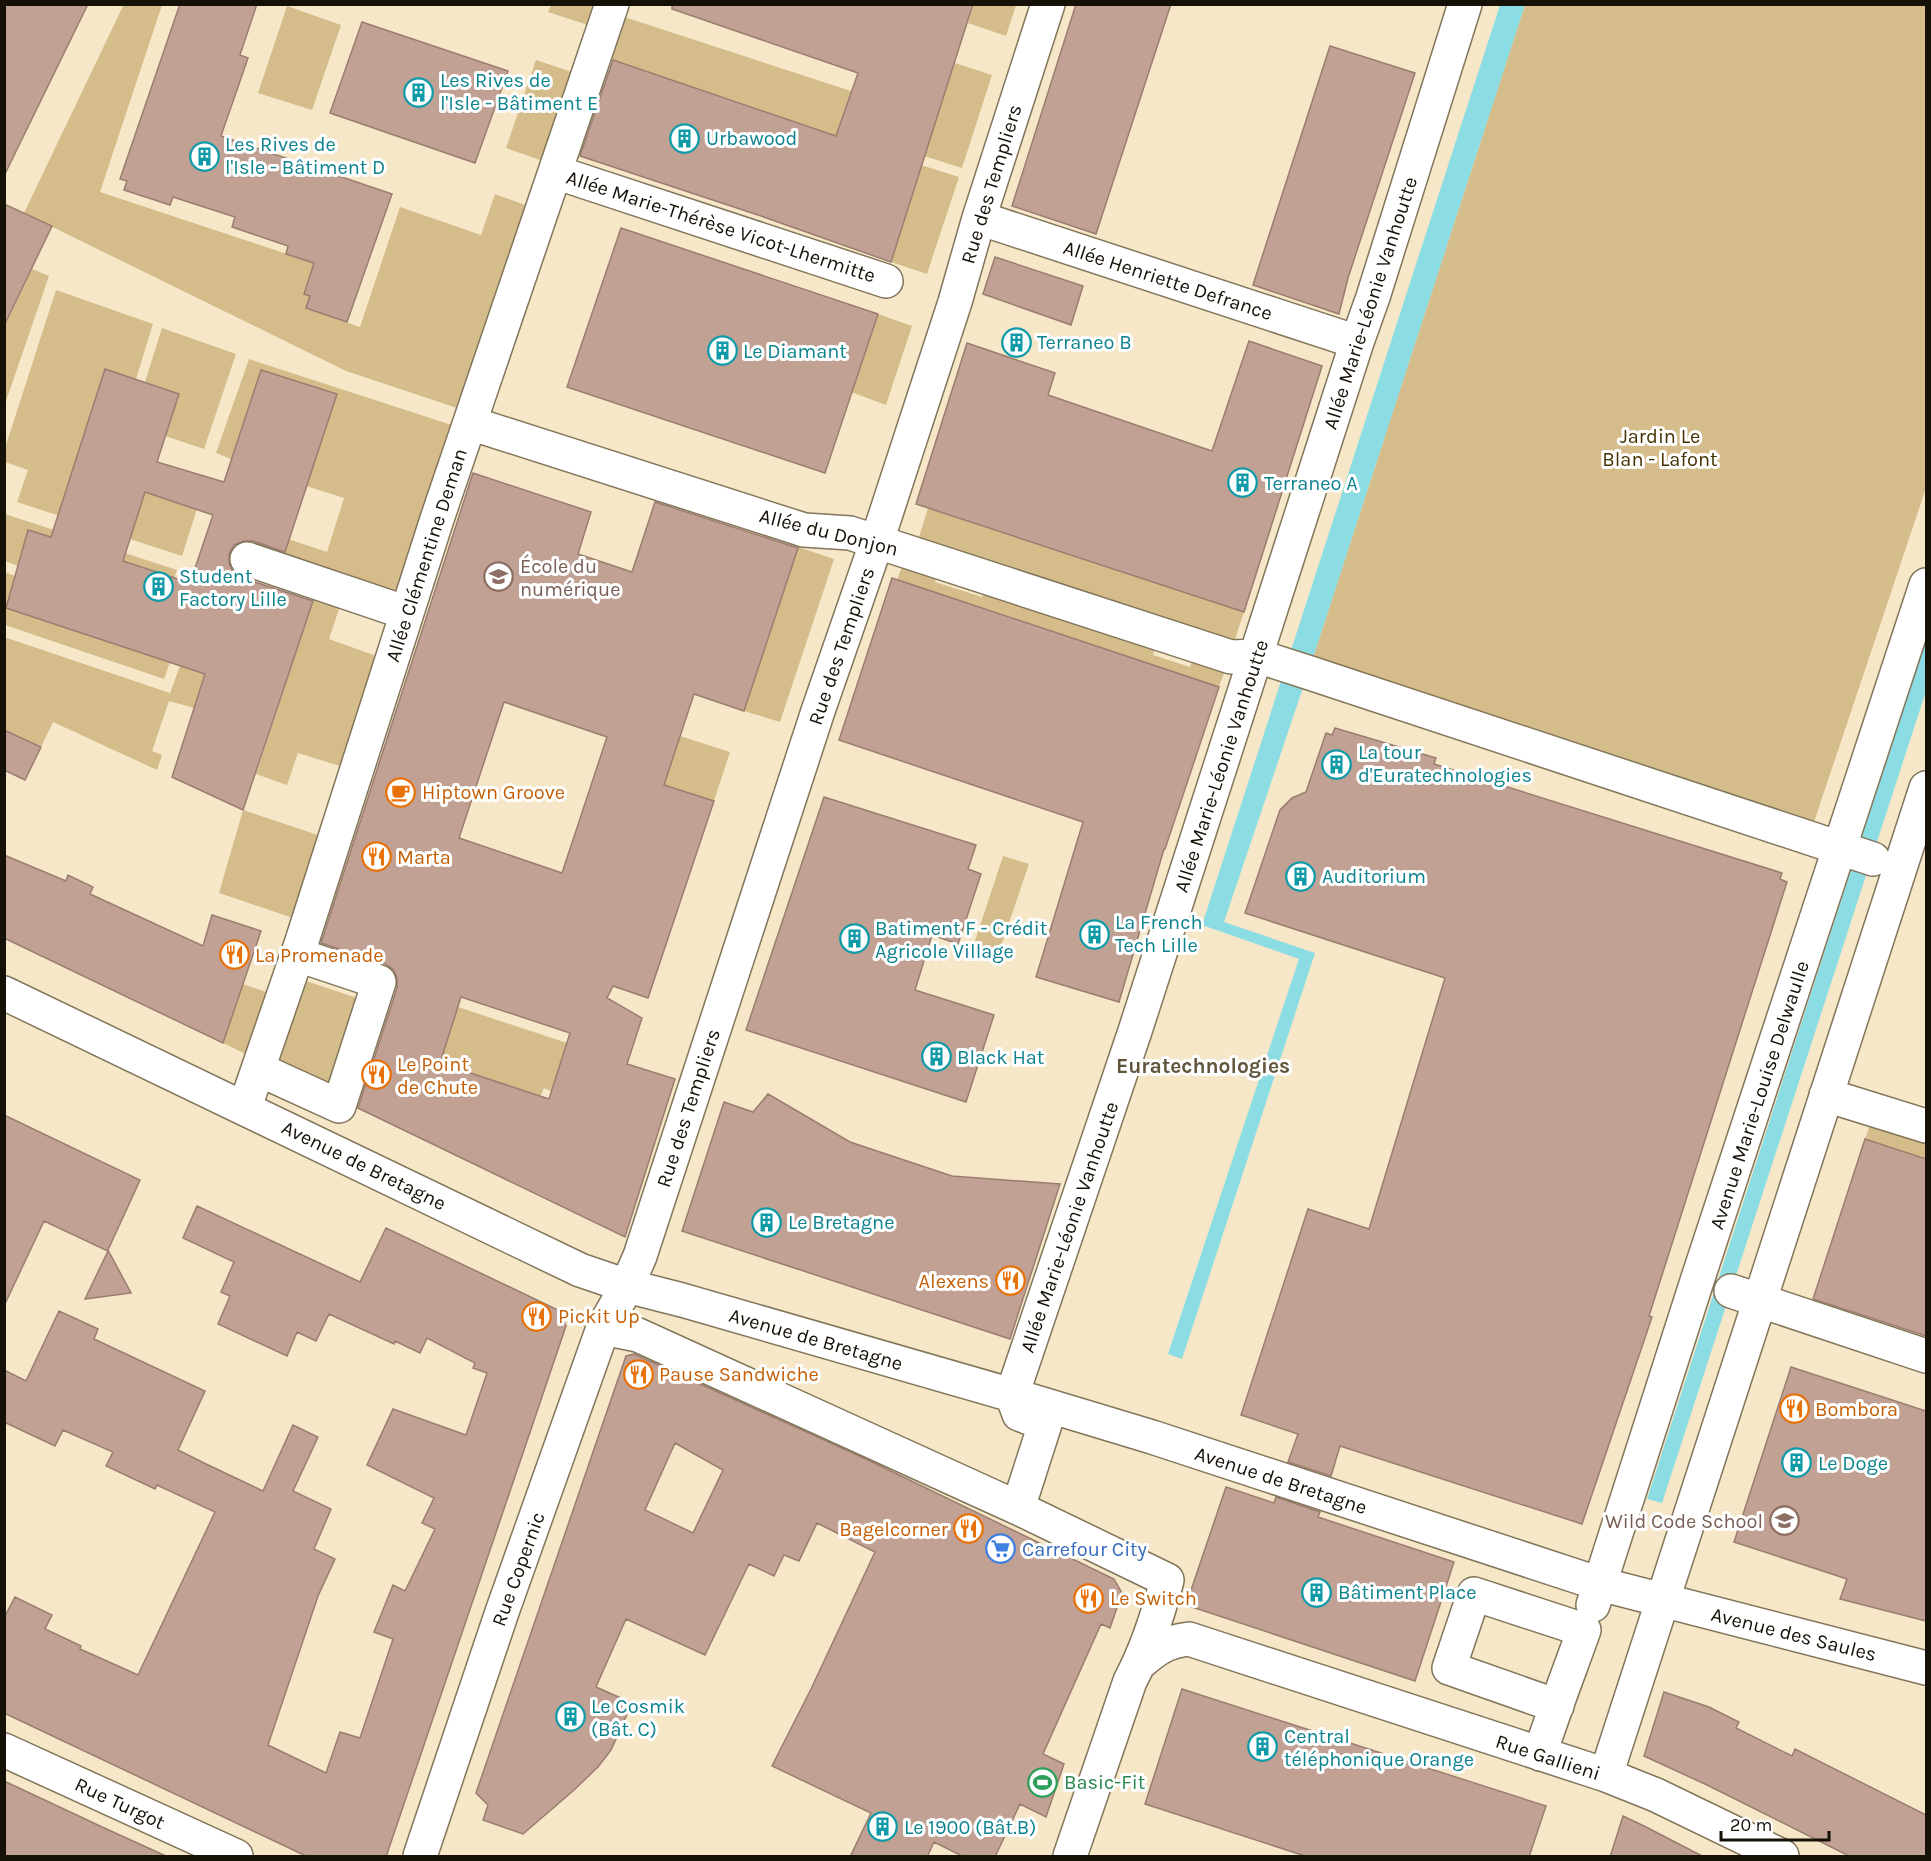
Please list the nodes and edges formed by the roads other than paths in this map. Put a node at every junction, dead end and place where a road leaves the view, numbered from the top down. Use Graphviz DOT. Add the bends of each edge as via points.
graph roads {
  1 [pos="612,4"];
  2 [pos="1048,4"];
  3 [pos="1465,4"];
  4 [pos="555,172"];
  5 [pos="979,218"];
  6 [pos="886,281"];
  7 [pos="1357,342"];
  8 [pos="470,423"];
  9 [pos="877,541"];
  10 [pos="247,559"];
  11 [pos="1926,585"];
  12 [pos="407,613"];
  13 [pos="1284,665"];
  14 [pos="1926,788"];
  15 [pos="1856,854"];
  16 [pos="298,955"];
  17 [pos="4,993"];
  18 [pos="258,1069"];
  19 [pos="1826,1095"];
  20 [pos="245,1107"];
  21 [pos="1926,1126"];
  22 [pos="627,1286"];
  23 [pos="1745,1296"];
  24 [pos="603,1328"];
  25 [pos="1926,1356"];
  26 [pos="1012,1395"];
  27 [pos="1018,1508"];
  28 [pos="1597,1594"];
  29 [pos="1662,1600"];
  30 [pos="1140,1663"];
  31 [pos="1926,1668"];
  32 [pos="1557,1706"];
  33 [pos="4,1750"];
  34 [pos="1540,1754"];
  35 [pos="1606,1776"];
  36 [pos="236,1857"];
  37 [pos="420,1857"];
  38 [pos="1070,1857"];
  39 [pos="1782,1857"];
  1 -- 4 [label="street, Allée Clémentine Deman"];
  2 -- 5 [label="street, Rue des Templiers"];
  3 -- 7 [label="street, Allée Marie-Léonie Vanhoutte"];
  4 -- 6 [label="street, Allée Marie-Thérèse Vicot-Lhermitte"];
  4 -- 8 [label="street, Allée Clémentine Deman"];
  5 -- 7 [label="street, Allée Henriette Defrance"];
  5 -- 9 [label="street, Rue des Templiers"];
  7 -- 13 [label="street, Allée Marie-Léonie Vanhoutte"];
  8 -- 9 [label="street, Allée du Donjon" via="804,530 850,533"];
  8 -- 12 [label="street, Allée Clémentine Deman"];
  9 -- 13 [label="street, Allée du Donjon" via="1231,657"];
  9 -- 22 [label="street, Rue des Templiers"];
  10 -- 12 [label="street"];
  11 -- 15 [label="street, Avenue Marie-Louise Delwaulle"];
  12 -- 16 [label="street, Allée Clémentine Deman"];
  13 -- 15 [label="street, Allée du Donjon"];
  13 -- 26 [label="street, Allée Marie-Léonie Vanhoutte" via="1135,1031"];
  14 -- 19 [label="street"];
  15 -- 28 [label="street, Avenue Marie-Louise Delwaulle" via="1697,1281"];
  16 -- 18 [label="street, Allée Clémentine Deman"];
  16 -- 18 [label="street" via="379,982 339,1106"];
  17 -- 20 [label="street, Avenue de Bretagne"];
  18 -- 20 [label="street, Allée Clémentine Deman"];
  19 -- 21 [label="street"];
  19 -- 23 [label="street"];
  20 -- 22 [label="street, Avenue de Bretagne" via="580,1270"];
  22 -- 24 [label="street, Rue Copernic"];
  22 -- 26 [label="street, Avenue de Bretagne"];
  23 -- 25 [label="street"];
  23 -- 29 [label="street"];
  24 -- 27 [label="street" via="638,1335"];
  24 -- 37 [label="street, Rue Copernic"];
  26 -- 27 [label="street" via="1019,1414 1045,1424"];
  26 -- 28 [label="street, Avenue de Bretagne" via="1152,1437"];
  27 -- 30 [label="street" via="1167,1580"];
  28 -- 29 [label="street, Avenue de Bretagne"];
  29 -- 31 [label="street, Avenue des Saules"];
  29 -- 35 [label="street"];
  30 -- 34 [label="street, Rue Gallieni" via="1164,1644 1189,1639"];
  30 -- 38 [label="street" via="1130,1681"];
  32 -- 34 [label="street"];
  33 -- 36 [label="street, Rue Turgot"];
  34 -- 35 [label="street, Rue Gallieni"];
  35 -- 39 [label="street, Rue Gallieni" via="1656,1795"];
}
